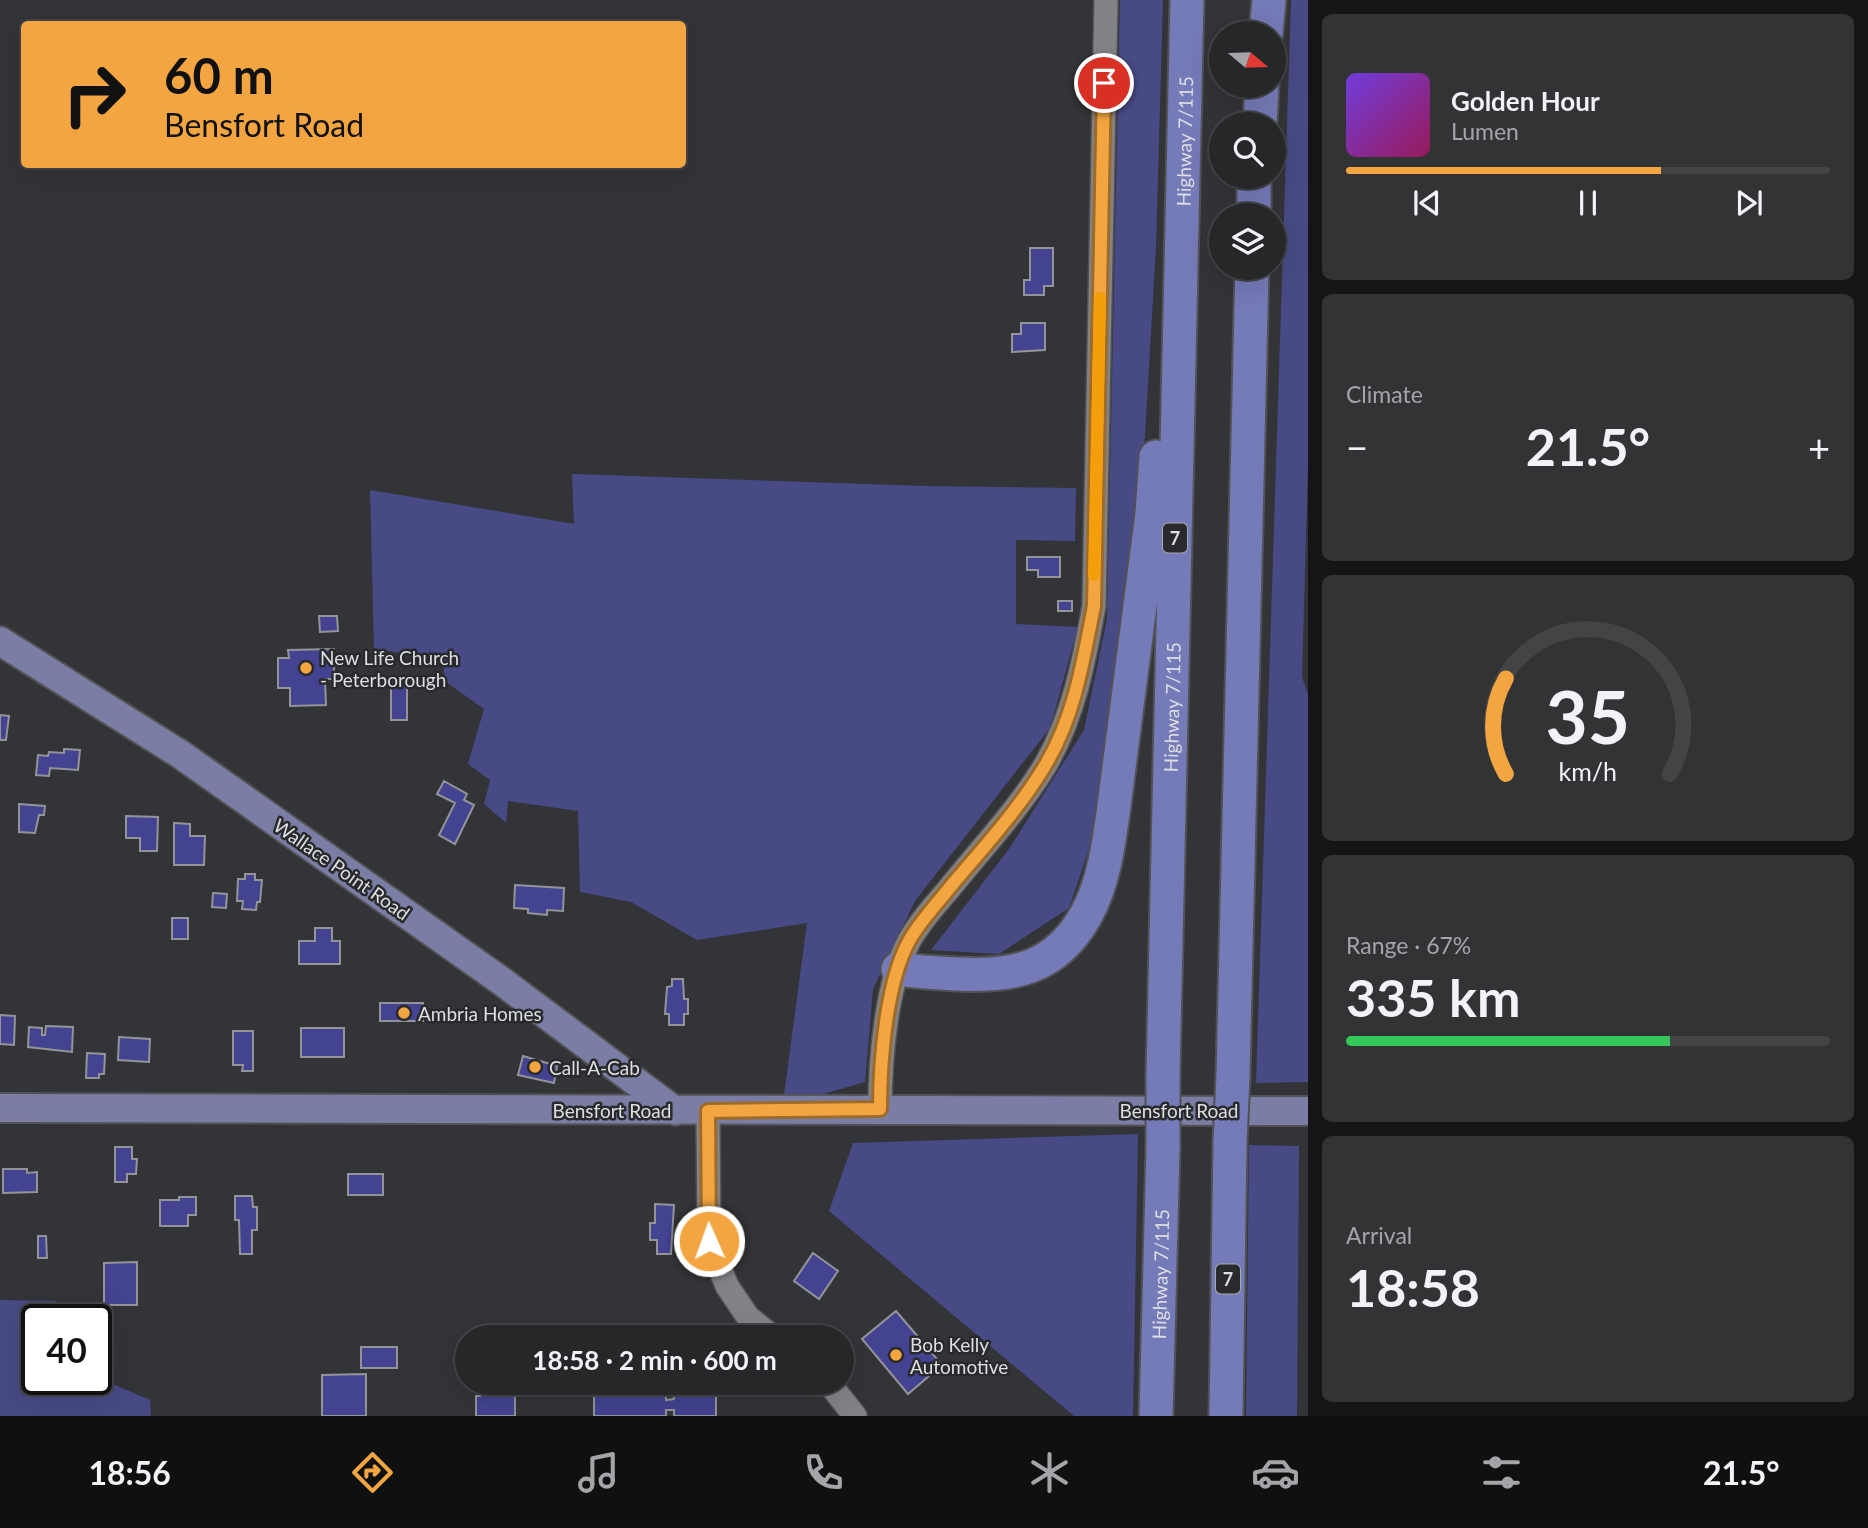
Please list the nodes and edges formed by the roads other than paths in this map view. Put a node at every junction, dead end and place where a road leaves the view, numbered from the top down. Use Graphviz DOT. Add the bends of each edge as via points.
graph roads {
  1 [pos="1106,0"];
  2 [pos="1187,0"];
  3 [pos="1258,0"];
  4 [pos="1269,0"];
  5 [pos="1257,21"];
  6 [pos="1267,21"];
  7 [pos="1181,264"];
  8 [pos="1252,280"];
  9 [pos="0,642"];
  10 [pos="898,969"];
  11 [pos="0,1108"];
  12 [pos="880,1109"];
  13 [pos="675,1111"];
  14 [pos="708,1111"];
  15 [pos="1308,1111"];
  16 [pos="758,1325"];
  17 [pos="838,1395"];
  18 [pos="855,1416"];
  19 [pos="1156,1416"];
  20 [pos="1226,1416"];
  1 -- 10 [label="street" via="1094,606 1083,664 1070,712 1046,764 928,914 909,941"];
  2 -- 7 [label="highway, Highway 7/115 / 7"];
  3 -- 5 [label="highway"];
  4 -- 6 [label="highway"];
  7 -- 10 [label="highway" via="1164,336 1152,513 1114,806 1096,892 1074,933 1035,966 1011,973 969,975"];
  7 -- 19 [label="highway, Highway 7/115 / 7, bridge"];
  8 -- 20 [label="highway, 7, bridge"];
  9 -- 13 [label="main road, Wallace Point Road" via="180,754 500,980"];
  10 -- 12 [label="street" via="888,1016"];
  11 -- 13 [label="main road, Bensfort Road"];
  12 -- 14 [label="main road, Bensfort Road"];
  12 -- 15 [label="main road, Bensfort Road"];
  13 -- 14 [label="main road, Bensfort Road"];
  14 -- 16 [label="street" via="709,1241 727,1286"];
  17 -- 18 [label="street"];
}
